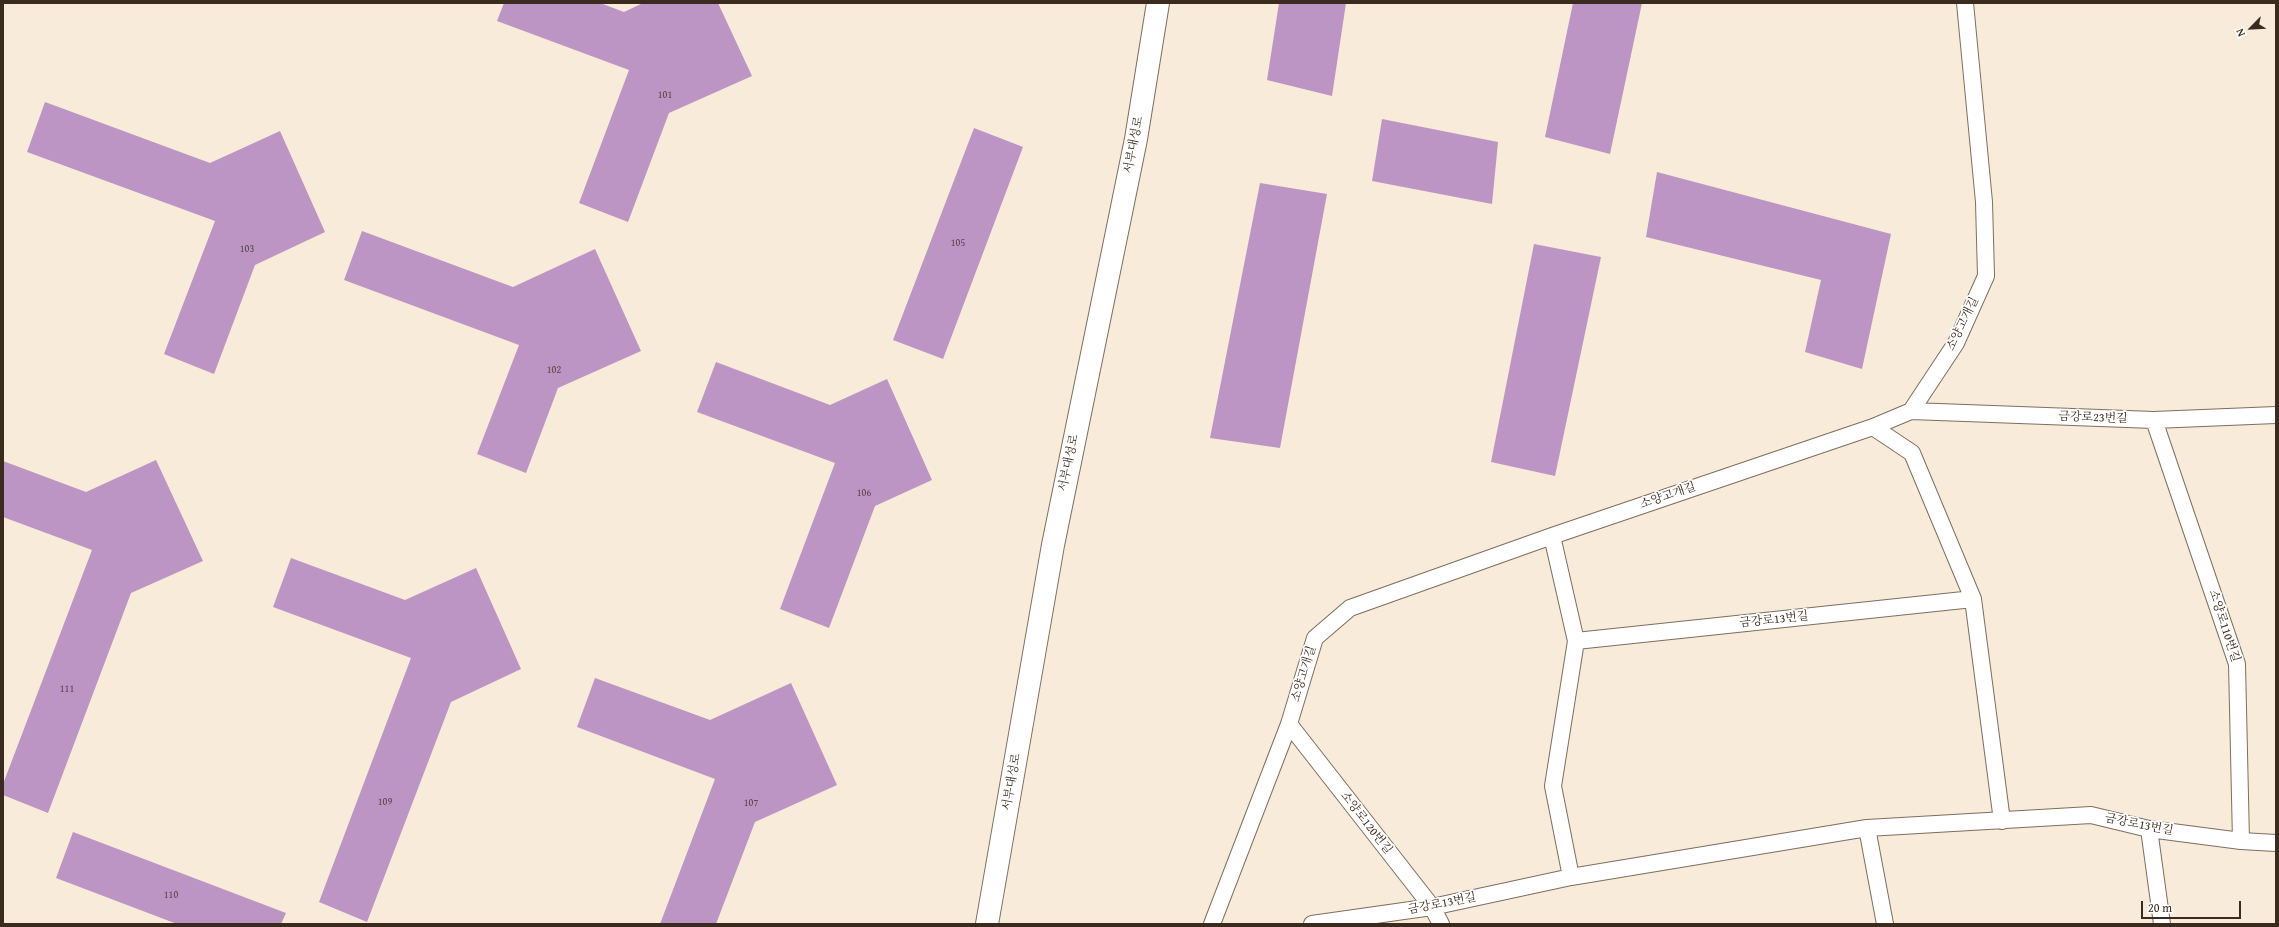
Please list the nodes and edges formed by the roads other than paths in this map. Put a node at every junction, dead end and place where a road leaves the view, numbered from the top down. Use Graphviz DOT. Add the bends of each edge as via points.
graph roads {
  1 [pos="1158,3"];
  2 [pos="1965,3"];
  3 [pos="1911,412"];
  4 [pos="2276,415"];
  5 [pos="2154,420"];
  6 [pos="1873,428"];
  7 [pos="1552,536"];
  8 [pos="1973,599"];
  9 [pos="1576,641"];
  10 [pos="1289,724"];
  11 [pos="2002,820"];
  12 [pos="1866,828"];
  13 [pos="2149,829"];
  14 [pos="2241,841"];
  15 [pos="2276,843"];
  16 [pos="1571,877"];
  17 [pos="1432,907"];
  18 [pos="987,924"];
  19 [pos="1212,924"];
  20 [pos="1312,924"];
  21 [pos="1441,924"];
  22 [pos="1885,924"];
  23 [pos="2162,924"];
  1 -- 18 [label="street, 서부대성로" via="1136,139 1053,545"];
  2 -- 3 [label="lane, 소양고개길" via="1984,202 1986,276 1956,343"];
  3 -- 5 [label="lane, 금강로23번길"];
  3 -- 6 [label="lane, 소양고개길"];
  4 -- 5 [label="lane, 금강로23번길"];
  5 -- 14 [label="lane, 소양로110번길" via="2237,664"];
  6 -- 7 [label="lane, 소양고개길"];
  6 -- 8 [label="lane" via="1912,453"];
  7 -- 9 [label="lane"];
  7 -- 10 [label="lane, 소양고개길" via="1350,608 1315,638"];
  8 -- 9 [label="lane, 금강로13번길"];
  8 -- 11 [label="lane"];
  9 -- 16 [label="lane" via="1553,786"];
  10 -- 17 [label="lane, 소양로120번길"];
  10 -- 19 [label="lane, 소양고개길"];
  11 -- 12 [label="lane, 금강로13번길"];
  11 -- 13 [label="lane, 금강로13번길" via="2091,815"];
  12 -- 16 [label="lane, 금강로13번길"];
  12 -- 22 [label="lane"];
  13 -- 14 [label="lane, 금강로13번길"];
  13 -- 23 [label="lane"];
  14 -- 15 [label="lane, 금강로13번길"];
  16 -- 17 [label="lane, 금강로13번길"];
  17 -- 20 [label="lane, 금강로13번길"];
  17 -- 21 [label="lane, 소양로120번길"];
}
